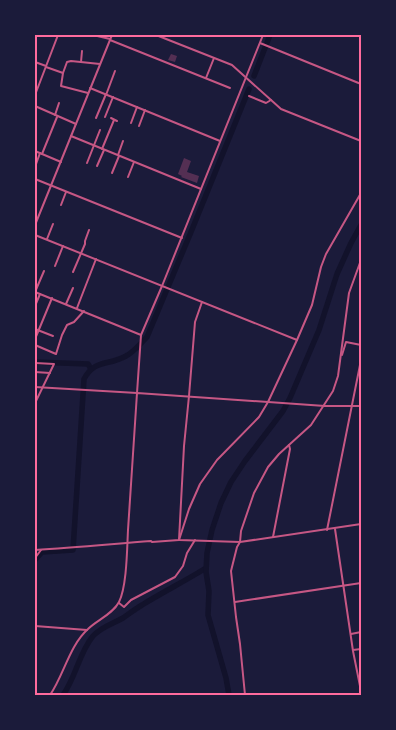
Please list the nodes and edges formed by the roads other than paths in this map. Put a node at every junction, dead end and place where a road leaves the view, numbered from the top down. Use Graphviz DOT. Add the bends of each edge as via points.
graph roads {
  1 [pos="58,35"];
  2 [pos="93,35"];
  3 [pos="112,35"];
  4 [pos="156,35"];
  5 [pos="263,35"];
  6 [pos="99,36"];
  7 [pos="110,40"];
  8 [pos="261,44"];
  9 [pos="82,51"];
  10 [pos="214,58"];
  11 [pos="35,62"];
  12 [pos="80,62"];
  13 [pos="100,64"];
  14 [pos="46,66"];
  15 [pos="115,71"];
  16 [pos="63,73"];
  17 [pos="206,78"];
  18 [pos="246,78"];
  19 [pos="361,84"];
  20 [pos="90,88"];
  21 [pos="230,88"];
  22 [pos="88,92"];
  23 [pos="106,94"];
  24 [pos="35,95"];
  25 [pos="249,96"];
  26 [pos="113,97"];
  27 [pos="271,100"];
  28 [pos="59,103"];
  29 [pos="35,106"];
  30 [pos="137,107"];
  31 [pos="145,110"];
  32 [pos="56,115"];
  33 [pos="106,116"];
  34 [pos="96,118"];
  35 [pos="114,120"];
  36 [pos="131,123"];
  37 [pos="76,124"];
  38 [pos="139,126"];
  39 [pos="100,130"];
  40 [pos="71,136"];
  41 [pos="124,140"];
  42 [pos="220,141"];
  43 [pos="361,141"];
  44 [pos="94,146"];
  45 [pos="103,149"];
  46 [pos="35,151"];
  47 [pos="41,154"];
  48 [pos="118,156"];
  49 [pos="60,162"];
  50 [pos="134,162"];
  51 [pos="87,163"];
  52 [pos="35,166"];
  53 [pos="98,166"];
  54 [pos="112,173"];
  55 [pos="128,177"];
  56 [pos="35,179"];
  57 [pos="51,185"];
  58 [pos="201,189"];
  59 [pos="66,192"];
  60 [pos="361,193"];
  61 [pos="60,205"];
  62 [pos="54,224"];
  63 [pos="35,225"];
  64 [pos="89,230"];
  65 [pos="35,235"];
  66 [pos="182,238"];
  67 [pos="47,239"];
  68 [pos="63,246"];
  69 [pos="81,253"];
  70 [pos="96,259"];
  71 [pos="361,260"];
  72 [pos="55,266"];
  73 [pos="44,271"];
  74 [pos="73,272"];
  75 [pos="163,286"];
  76 [pos="73,288"];
  77 [pos="35,292"];
  78 [pos="40,294"];
  79 [pos="52,298"];
  80 [pos="202,302"];
  81 [pos="66,304"];
  82 [pos="35,306"];
  83 [pos="77,308"];
  84 [pos="84,311"];
  85 [pos="35,328"];
  86 [pos="39,330"];
  87 [pos="141,335"];
  88 [pos="53,336"];
  89 [pos="35,339"];
  90 [pos="297,340"];
  91 [pos="35,345"];
  92 [pos="361,345"];
  93 [pos="340,359"];
  94 [pos="361,360"];
  95 [pos="35,363"];
  96 [pos="35,372"];
  97 [pos="50,373"];
  98 [pos="35,387"];
  99 [pos="43,387"];
  100 [pos="137,393"];
  101 [pos="189,396"];
  102 [pos="268,402"];
  103 [pos="35,403"];
  104 [pos="324,406"];
  105 [pos="352,406"];
  106 [pos="361,406"];
  107 [pos="289,445"];
  108 [pos="361,524"];
  109 [pos="335,529"];
  110 [pos="327,530"];
  111 [pos="272,537"];
  112 [pos="179,540"];
  113 [pos="195,540"];
  114 [pos="128,542"];
  115 [pos="240,542"];
  116 [pos="35,550"];
  117 [pos="41,550"];
  118 [pos="35,558"];
  119 [pos="361,583"];
  120 [pos="343,586"];
  121 [pos="234,602"];
  122 [pos="119,603"];
  123 [pos="35,626"];
  124 [pos="87,630"];
  125 [pos="361,632"];
  126 [pos="351,634"];
  127 [pos="361,649"];
  128 [pos="353,650"];
  129 [pos="361,691"];
  130 [pos="50,695"];
  131 [pos="245,695"];
  1 -- 14 [label="street"];
  2 -- 6 [label="street"];
  3 -- 7 [label="street"];
  4 -- 10 [label="street"];
  5 -- 8 [label="street"];
  6 -- 7 [label="street"];
  7 -- 13 [label="street"];
  7 -- 17 [label="street"];
  8 -- 18 [label="street"];
  8 -- 19 [label="street"];
  9 -- 12 [label="street"];
  10 -- 17 [label="street"];
  10 -- 18 [label="street" via="232,65"];
  11 -- 14 [label="street"];
  12 -- 13 [label="street"];
  12 -- 16 [label="street" via="67,62"];
  13 -- 20 [label="street"];
  14 -- 16 [label="street"];
  14 -- 24 [label="street"];
  15 -- 23 [label="street"];
  16 -- 22 [label="street" via="61,86"];
  17 -- 21 [label="street"];
  18 -- 27 [label="street"];
  18 -- 42 [label="street"];
  20 -- 22 [label="street"];
  20 -- 23 [label="street"];
  22 -- 37 [label="street"];
  23 -- 26 [label="street"];
  23 -- 34 [label="street"];
  25 -- 27 [label="street" via="266,103"];
  26 -- 30 [label="street"];
  26 -- 33 [label="street"];
  27 -- 43 [label="street" via="281,109"];
  28 -- 32 [label="street"];
  29 -- 32 [label="street"];
  30 -- 31 [label="street"];
  30 -- 36 [label="street"];
  31 -- 38 [label="street"];
  31 -- 42 [label="street"];
  32 -- 37 [label="street"];
  32 -- 47 [label="street"];
  35 -- 45 [label="street"];
  37 -- 40 [label="street"];
  39 -- 44 [label="street"];
  40 -- 44 [label="street"];
  40 -- 49 [label="street"];
  41 -- 48 [label="street"];
  42 -- 58 [label="street"];
  44 -- 45 [label="street"];
  44 -- 51 [label="street"];
  45 -- 48 [label="street"];
  45 -- 53 [label="street"];
  46 -- 47 [label="street"];
  47 -- 49 [label="street"];
  47 -- 52 [label="street"];
  48 -- 50 [label="street"];
  48 -- 54 [label="street"];
  49 -- 57 [label="street"];
  50 -- 55 [label="street"];
  50 -- 58 [label="street"];
  56 -- 57 [label="street"];
  57 -- 59 [label="street"];
  57 -- 63 [label="street"];
  58 -- 66 [label="street"];
  59 -- 61 [label="street"];
  59 -- 66 [label="street"];
  60 -- 90 [label="street" via="326,254 312,305"];
  62 -- 67 [label="street"];
  64 -- 69 [label="street"];
  65 -- 67 [label="street"];
  66 -- 75 [label="street"];
  67 -- 68 [label="street"];
  68 -- 69 [label="street"];
  68 -- 72 [label="street"];
  69 -- 70 [label="street"];
  69 -- 74 [label="street"];
  70 -- 75 [label="street"];
  70 -- 83 [label="street"];
  71 -- 93 [label="street" via="349,293"];
  73 -- 77 [label="street"];
  75 -- 80 [label="street"];
  75 -- 87 [label="street"];
  76 -- 81 [label="street"];
  77 -- 78 [label="street"];
  78 -- 79 [label="street"];
  78 -- 82 [label="street"];
  79 -- 81 [label="street"];
  79 -- 86 [label="street"];
  80 -- 90 [label="street"];
  80 -- 101 [label="street" via="195,322"];
  81 -- 83 [label="street"];
  83 -- 84 [label="street"];
  84 -- 87 [label="street"];
  84 -- 91 [label="street" via="68,325 56,354"];
  85 -- 86 [label="street"];
  86 -- 88 [label="street"];
  86 -- 89 [label="street"];
  87 -- 100 [label="street"];
  90 -- 102 [label="street"];
  92 -- 93 [label="street" via="346,342"];
  93 -- 104 [label="street" via="334,388"];
  94 -- 105 [label="street"];
  95 -- 97 [label="street" via="54,364"];
  96 -- 97 [label="street"];
  97 -- 99 [label="street"];
  98 -- 99 [label="street"];
  99 -- 100 [label="street"];
  99 -- 103 [label="street"];
  100 -- 101 [label="street"];
  100 -- 114 [label="street"];
  101 -- 102 [label="street"];
  101 -- 112 [label="street"];
  102 -- 104 [label="street"];
  102 -- 112 [label="street" via="259,417 206,474"];
  104 -- 105 [label="street"];
  104 -- 107 [label="street" via="311,425"];
  105 -- 106 [label="street"];
  105 -- 110 [label="street"];
  107 -- 111 [label="street"];
  107 -- 115 [label="street" via="274,458 262,476 250,502"];
  108 -- 109 [label="street"];
  109 -- 110 [label="street"];
  109 -- 120 [label="street"];
  110 -- 111 [label="street"];
  111 -- 115 [label="street"];
  112 -- 113 [label="street"];
  112 -- 114 [label="street"];
  113 -- 115 [label="street"];
  113 -- 122 [label="street" via="184,566 175,577 124,606"];
  114 -- 117 [label="street"];
  114 -- 122 [label="street"];
  115 -- 121 [label="street" via="231,571"];
  116 -- 117 [label="street"];
  117 -- 118 [label="street"];
  119 -- 120 [label="street"];
  120 -- 121 [label="street"];
  120 -- 126 [label="street"];
  121 -- 131 [label="street"];
  122 -- 124 [label="street"];
  123 -- 124 [label="street"];
  124 -- 130 [label="street" via="76,644"];
  125 -- 126 [label="street"];
  126 -- 128 [label="street"];
  127 -- 128 [label="street"];
  128 -- 129 [label="street"];
}
